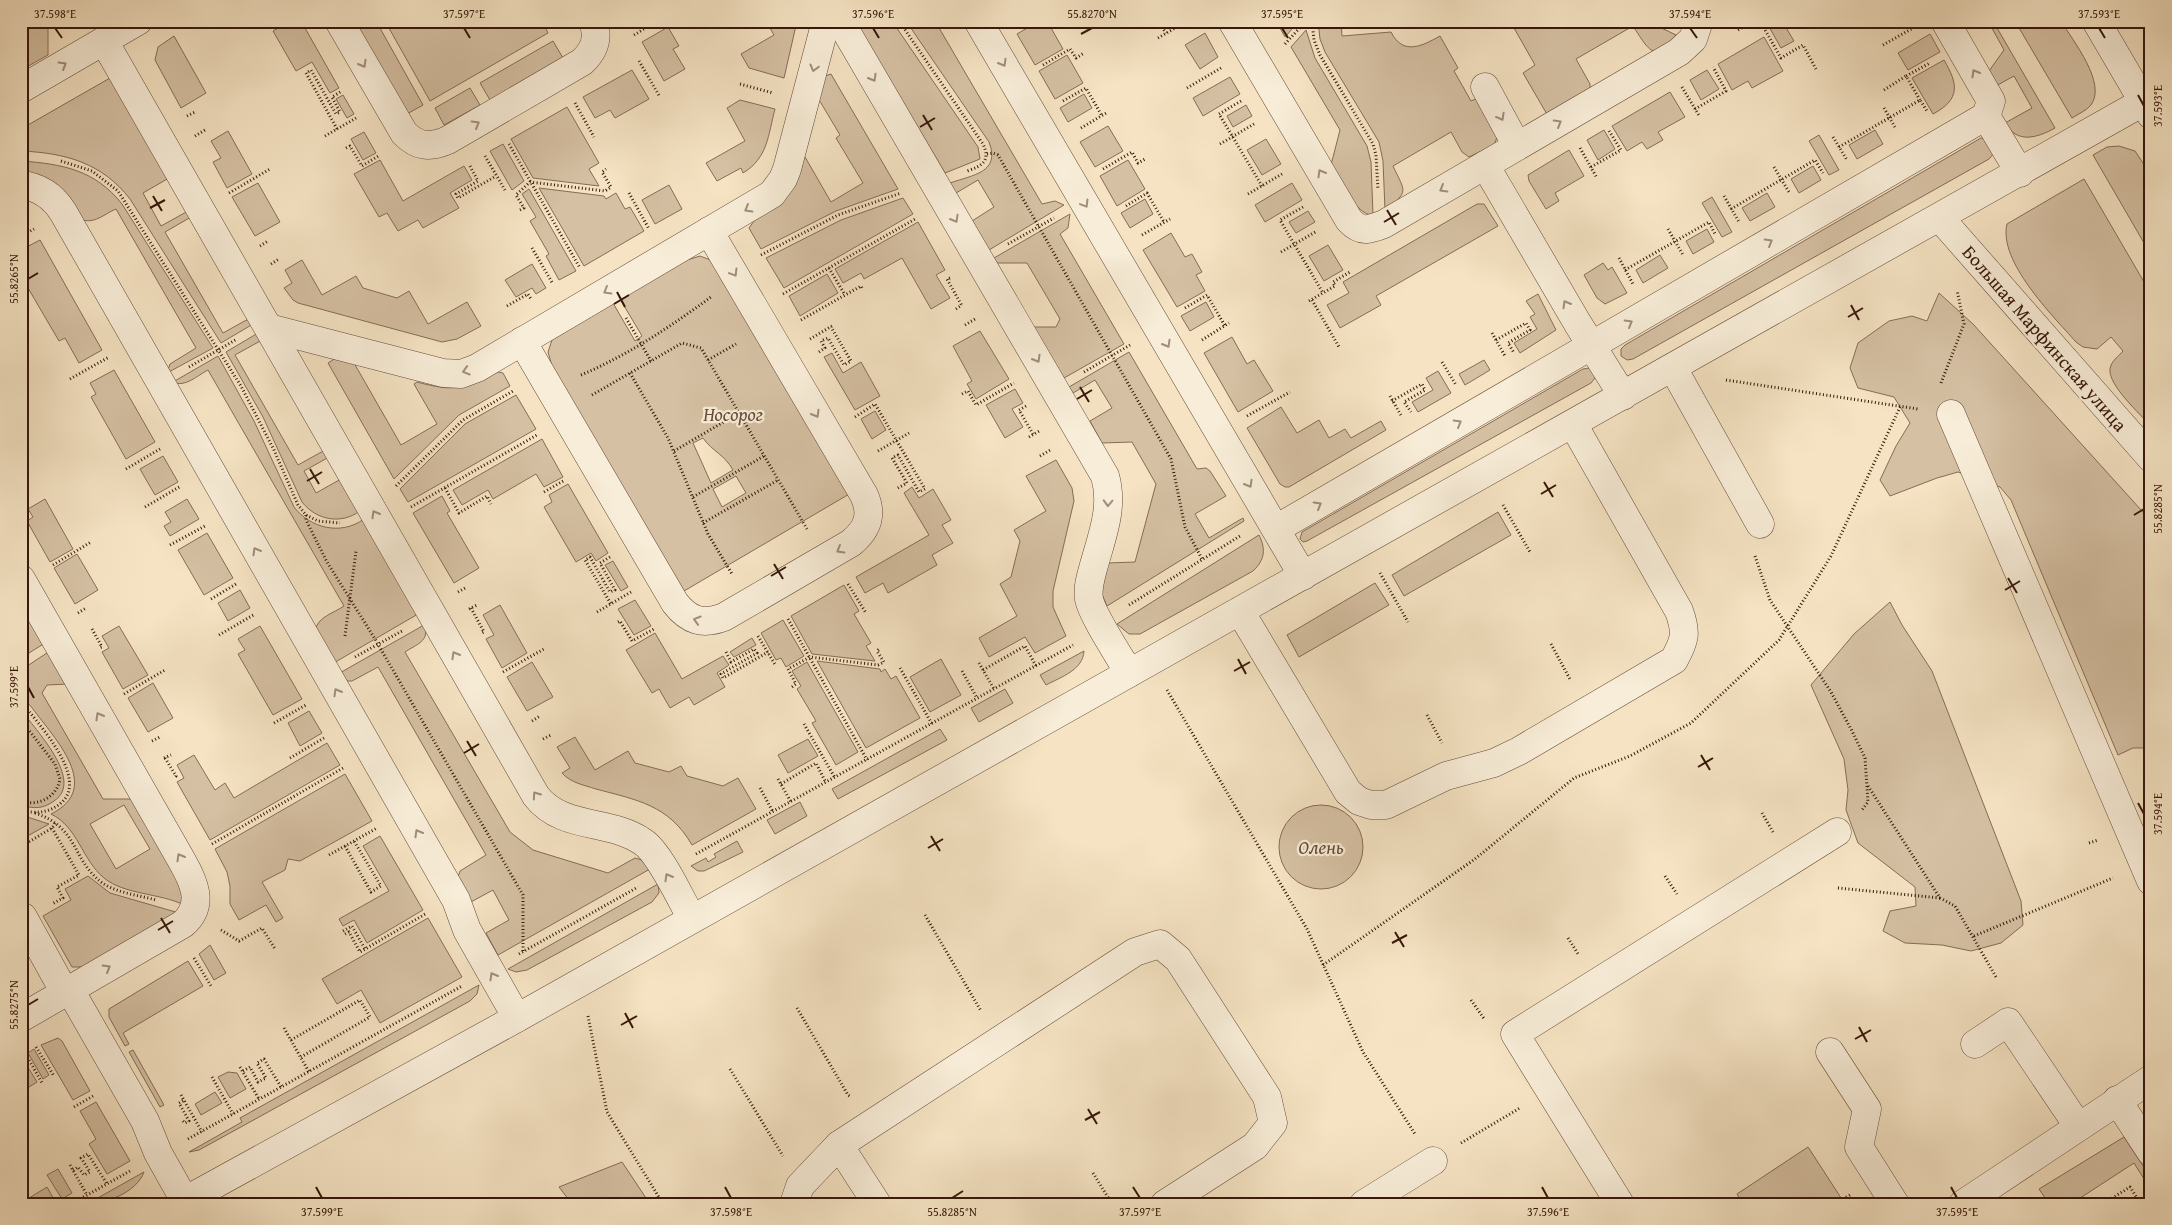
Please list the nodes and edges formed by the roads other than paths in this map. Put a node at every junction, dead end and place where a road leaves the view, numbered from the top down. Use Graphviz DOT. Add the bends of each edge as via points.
graph roads {
  1 [pos="138,21"];
  2 [pos="339,21"];
  3 [pos="593,21"];
  4 [pos="826,21"];
  5 [pos="840,21"];
  6 [pos="978,21"];
  7 [pos="1232,21"];
  8 [pos="1700,21"];
  9 [pos="1945,21"];
  10 [pos="2096,21"];
  11 [pos="104,41"];
  12 [pos="1493,83"];
  13 [pos="21,89"];
  14 [pos="2147,108"];
  15 [pos="1986,116"];
  16 [pos="1526,142"];
  17 [pos="1485,165"];
  18 [pos="2020,174"];
  19 [pos="21,185"];
  20 [pos="1940,218"];
  21 [pos="710,232"];
  22 [pos="267,326"];
  23 [pos="522,341"];
  24 [pos="1592,345"];
  25 [pos="1673,368"];
  26 [pos="1623,396"];
  27 [pos="1951,414"];
  28 [pos="1573,424"];
  29 [pos="2151,458"];
  30 [pos="1760,524"];
  31 [pos="1276,529"];
  32 [pos="1303,576"];
  33 [pos="21,579"];
  34 [pos="1240,611"];
  35 [pos="1140,667"];
  36 [pos="1837,832"];
  37 [pos="2147,873"];
  38 [pos="23,917"];
  39 [pos="692,919"];
  40 [pos="21,944"];
  41 [pos="63,994"];
  42 [pos="21,1018"];
  43 [pos="517,1018"];
  44 [pos="1975,1044"];
  45 [pos="1830,1052"];
  46 [pos="2151,1079"];
  47 [pos="2117,1100"];
  48 [pos="2078,1126"];
  49 [pos="839,1145"];
  50 [pos="2151,1152"];
  51 [pos="1432,1161"];
  52 [pos="797,1195"];
  53 [pos="190,1201"];
  54 [pos="877,1204"];
  55 [pos="1165,1204"];
  56 [pos="1364,1204"];
  57 [pos="1620,1204"];
  58 [pos="1895,1204"];
  59 [pos="1963,1204"];
  1 -- 11 [label="street"];
  2 -- 3 [label="street, one-way" via="404,133 420,145 434,145 453,137 582,62 596,44"];
  4 -- 21 [label="street, one-way" via="783,179 772,194"];
  5 -- 35 [label="street, one-way" via="1098,462 1108,489 1107,518 1091,576 1089,597 1095,612"];
  6 -- 31 [label="street, one-way"];
  17 -- 7 [label="street, one-way" via="1382,225 1367,230 1357,228 1348,220"];
  16 -- 8 [label="street, one-way" via="1686,48"];
  15 -- 9 [label="street, one-way" via="1991,101"];
  10 -- 14 [label="street"];
  13 -- 11 [label="street, one-way"];
  11 -- 22 [label="street"];
  12 -- 16 [label="street"];
  14 -- 18 [label="street"];
  15 -- 18 [label="street"];
  24 -- 15 [label="street, one-way"];
  16 -- 17 [label="street"];
  24 -- 17 [label="street, one-way"];
  18 -- 20 [label="street"];
  43 -- 19 [label="street, one-way" via="467,930 456,900 372,752 334,670 160,384 58,204 41,190"];
  20 -- 25 [label="street"];
  20 -- 29 [label="street, Большая Марфинская улица"];
  21 -- 23 [label="street, one-way"];
  21 -- 23 [label="street, one-way" via="868,504 869,515 866,527 851,543 724,617 712,622 692,619 680,609"];
  23 -- 22 [label="street, one-way" via="477,368 454,374"];
  39 -- 22 [label="street, one-way" via="652,849 644,842 627,834 560,816 541,803 432,614 364,513"];
  24 -- 26 [label="street"];
  31 -- 24 [label="street, one-way"];
  25 -- 26 [label="street"];
  25 -- 30 [label="street"];
  26 -- 28 [label="street"];
  27 -- 37 [label="street"];
  28 -- 32 [label="street"];
  28 -- 34 [label="street" via="1685,628 1682,645 1674,660 1519,751 1494,763 1446,776 1386,805 1359,801 1348,792"];
  31 -- 32 [label="street"];
  32 -- 34 [label="street"];
  41 -- 33 [label="street, one-way" via="188,920 196,892 182,861"];
  34 -- 35 [label="street"];
  35 -- 39 [label="street"];
  36 -- 57 [label="street" via="1515,1034"];
  38 -- 41 [label="street"];
  39 -- 43 [label="street"];
  40 -- 41 [label="street"];
  41 -- 42 [label="street"];
  41 -- 53 [label="street" via="146,1121 158,1153"];
  43 -- 53 [label="street"];
  44 -- 48 [label="street" via="2008,1022"];
  45 -- 58 [label="street" via="1867,1109 1859,1147"];
  46 -- 47 [label="street"];
  47 -- 48 [label="street"];
  47 -- 50 [label="street"];
  48 -- 59 [label="street"];
  49 -- 52 [label="street"];
  49 -- 54 [label="street"];
  49 -- 55 [label="street" via="1135,952 1160,944 1178,959 1267,1098 1273,1123 1255,1146"];
  51 -- 56 [label="street"];
}
